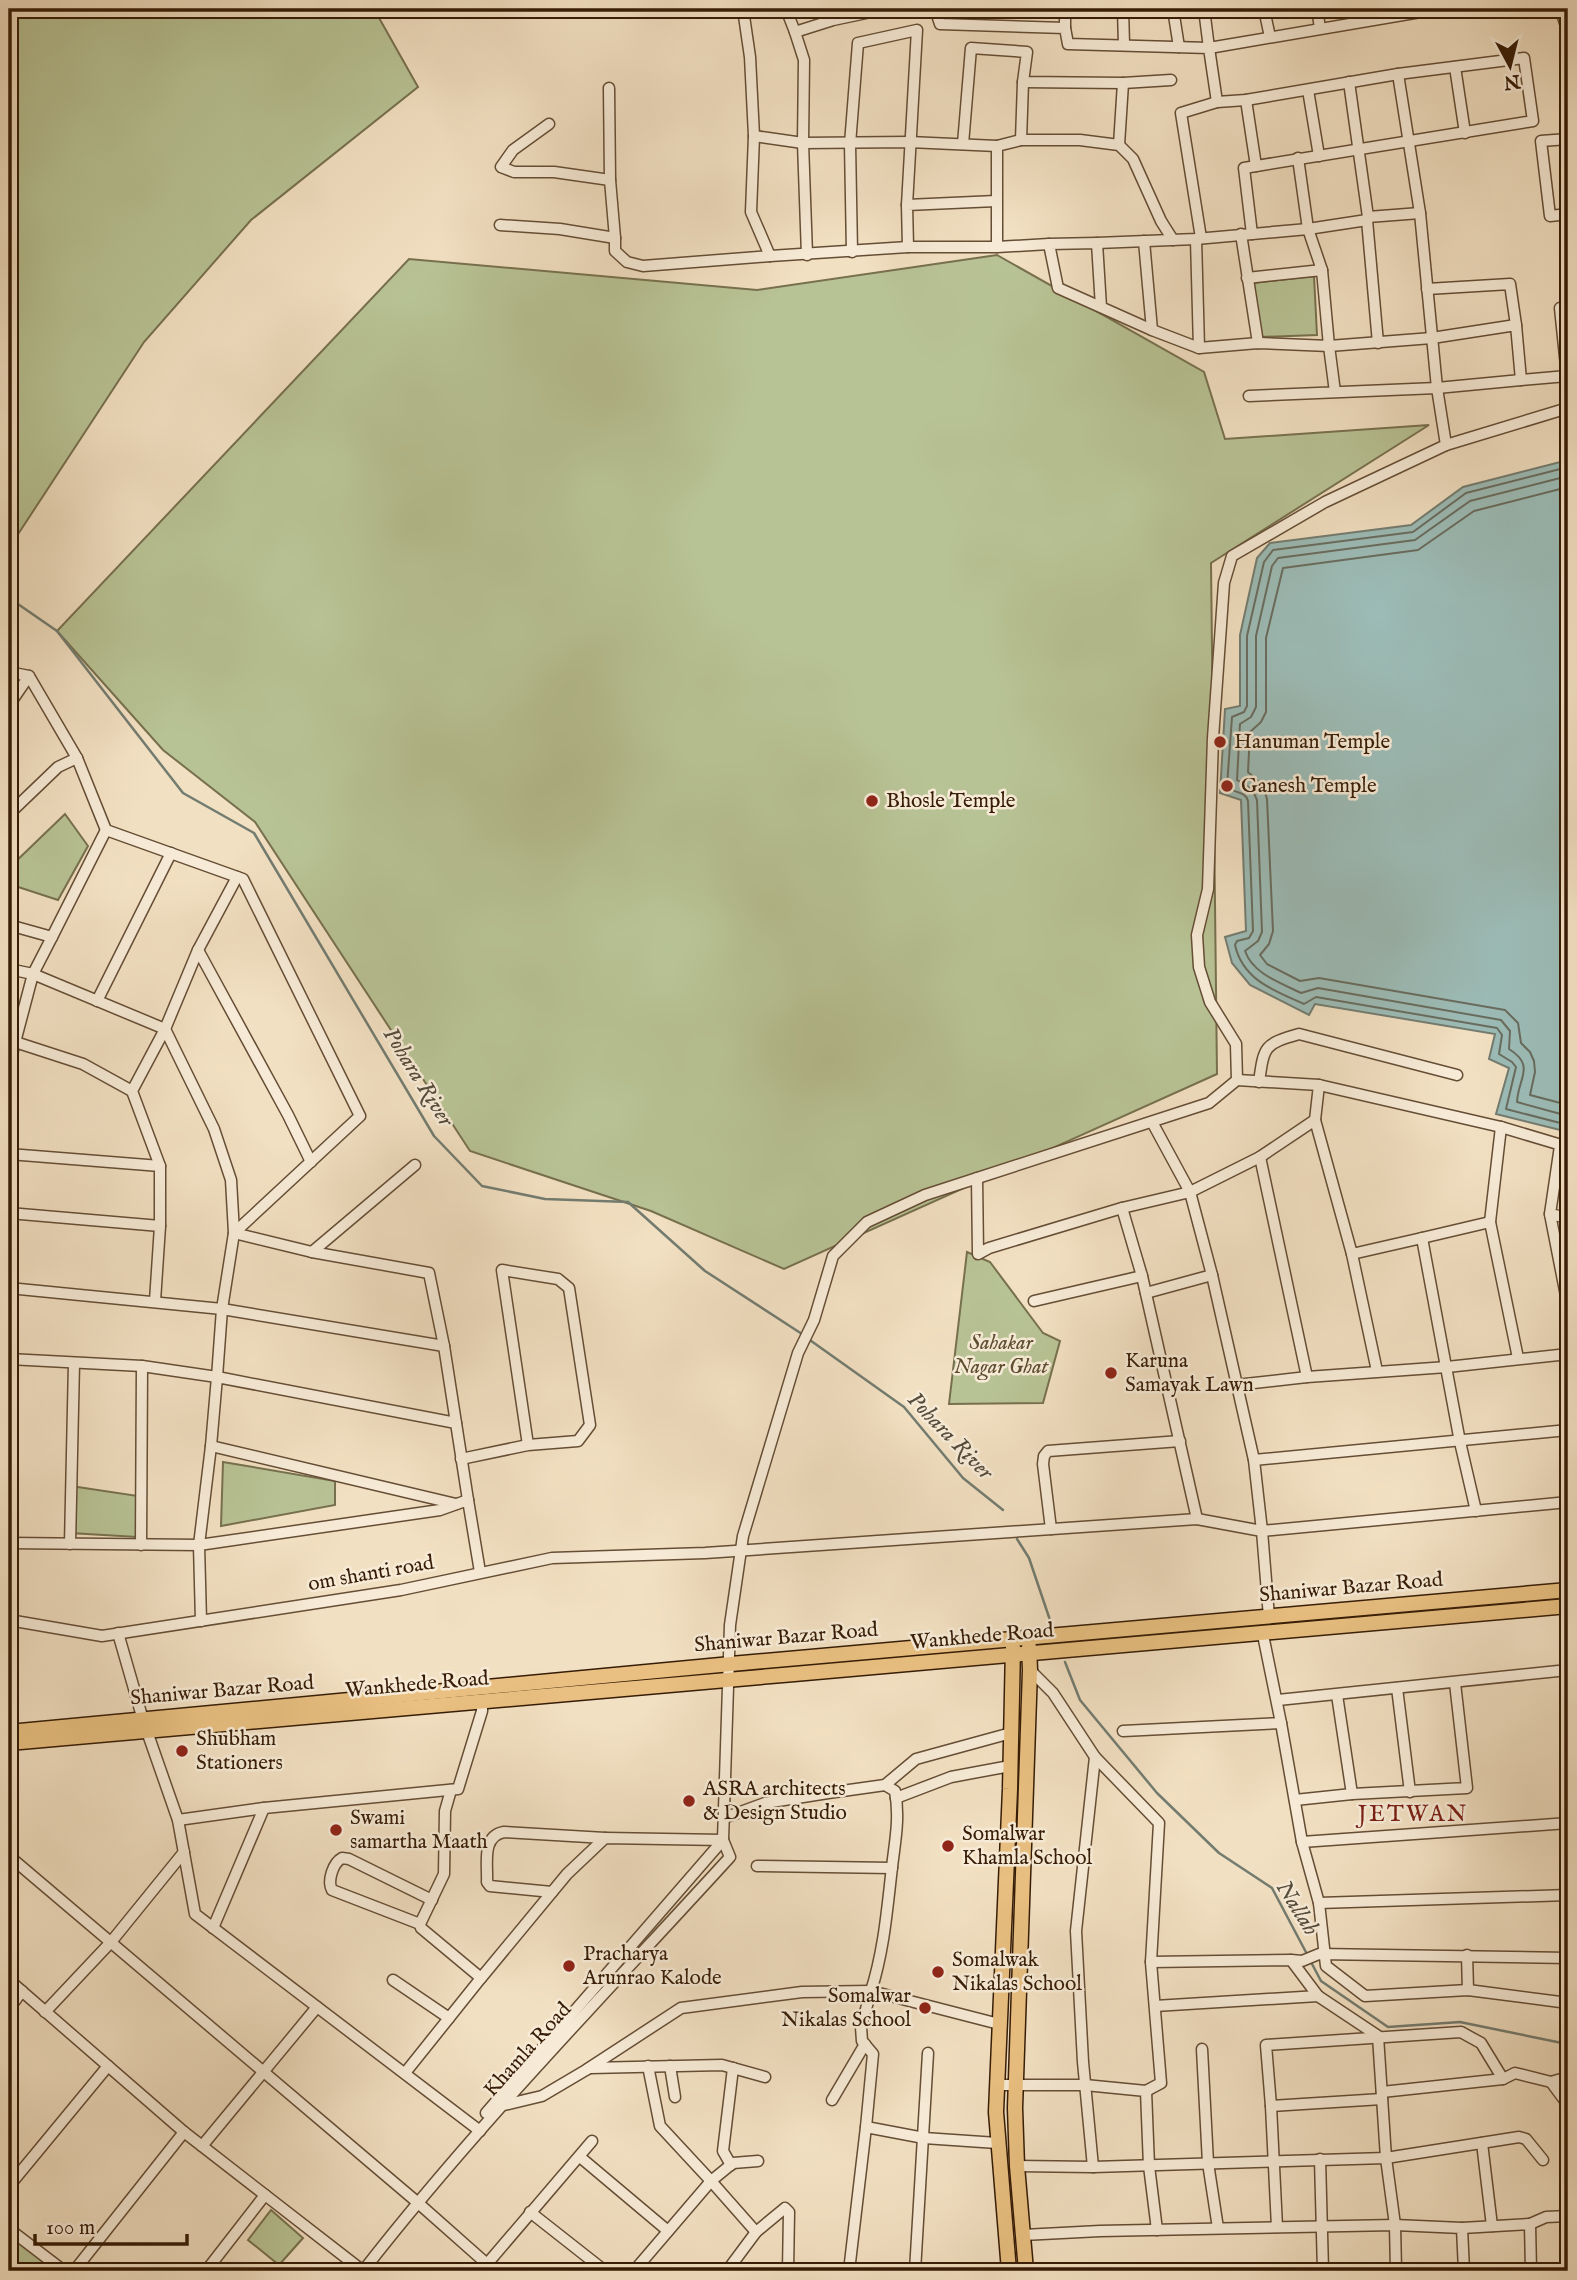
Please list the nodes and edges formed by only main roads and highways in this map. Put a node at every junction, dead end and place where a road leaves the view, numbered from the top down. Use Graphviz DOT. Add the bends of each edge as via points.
graph roads {
  1 [pos="1568,1590"];
  2 [pos="1568,1606"];
  3 [pos="1029,1637"];
  4 [pos="1013,1639"];
  5 [pos="1029,1654"];
  6 [pos="1013,1655"];
  7 [pos="730,1671"];
  8 [pos="145,1725"];
  9 [pos="9,1732"];
  10 [pos="9,1744"];
  11 [pos="1009,2271"];
  12 [pos="1026,2271"];
  1 -- 3 [label="main road, Shaniwar Bazar Road"];
  2 -- 5 [label="main road, Wankhede Road"];
  3 -- 4 [label="main road, Shaniwar Bazar Road"];
  3 -- 5 [label="main road"];
  4 -- 6 [label="main road"];
  4 -- 7 [label="main road, Shaniwar Bazar Road"];
  5 -- 6 [label="main road, Wankhede Road"];
  5 -- 12 [label="main road" via="1016,2086"];
  6 -- 7 [label="main road, Wankhede Road"];
  6 -- 11 [label="main road" via="996,2085"];
  7 -- 8 [label="main road, Shaniwar Bazar Road"];
  7 -- 8 [label="main road, Wankhede Road" via="482,1700"];
  8 -- 9 [label="main road, Shaniwar Bazar Road"];
  8 -- 10 [label="main road, Shaniwar Bazar Road"];
}
